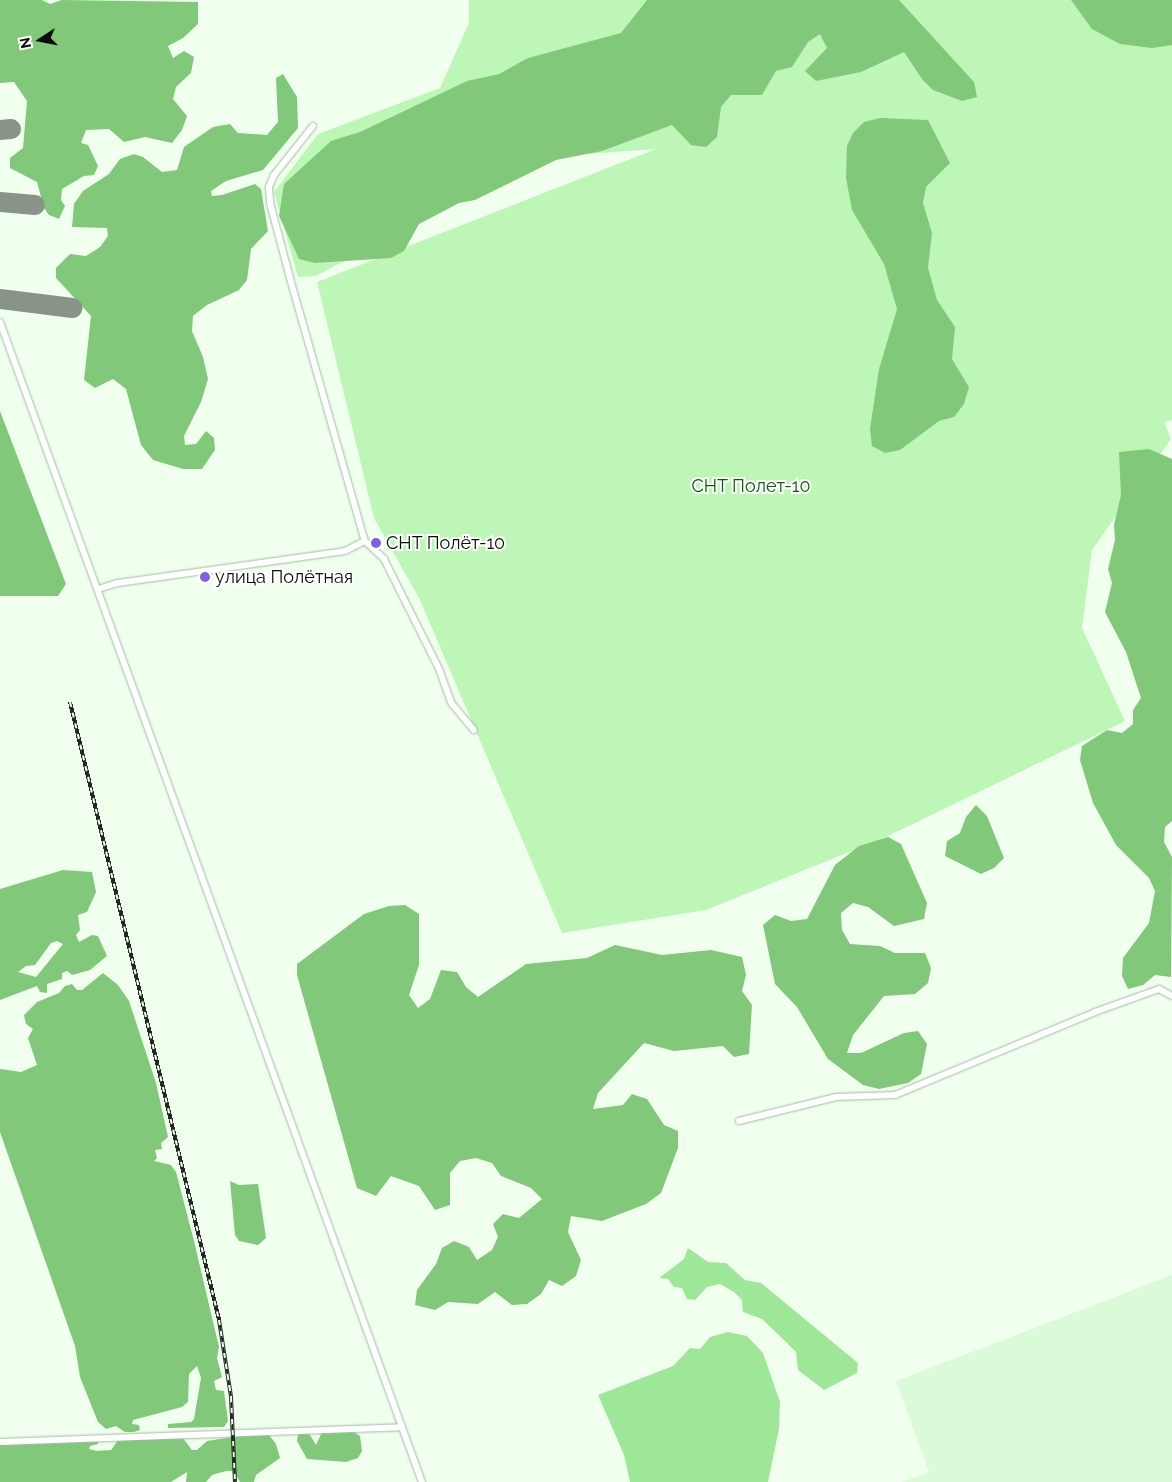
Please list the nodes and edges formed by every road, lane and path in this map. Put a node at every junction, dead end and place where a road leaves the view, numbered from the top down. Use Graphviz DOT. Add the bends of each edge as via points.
graph roads {
  1 [pos="313,126"];
  2 [pos="0,322"];
  3 [pos="365,541"];
  4 [pos="98,589"];
  5 [pos="474,730"];
  6 [pos="1172,996"];
  7 [pos="738,1121"];
  8 [pos="402,1427"];
  9 [pos="0,1442"];
  10 [pos="422,1482"];
  1 -- 3 [label="street" via="274,175 269,188 270,203"];
  2 -- 4 [label="street"];
  3 -- 4 [label="street" via="345,551 118,583"];
  3 -- 5 [label="street" via="384,559 439,669 452,704"];
  4 -- 8 [label="street"];
  6 -- 7 [label="street" via="1159,989 1094,1012 895,1095 836,1097"];
  8 -- 9 [label="street"];
  8 -- 10 [label="street"];
}
